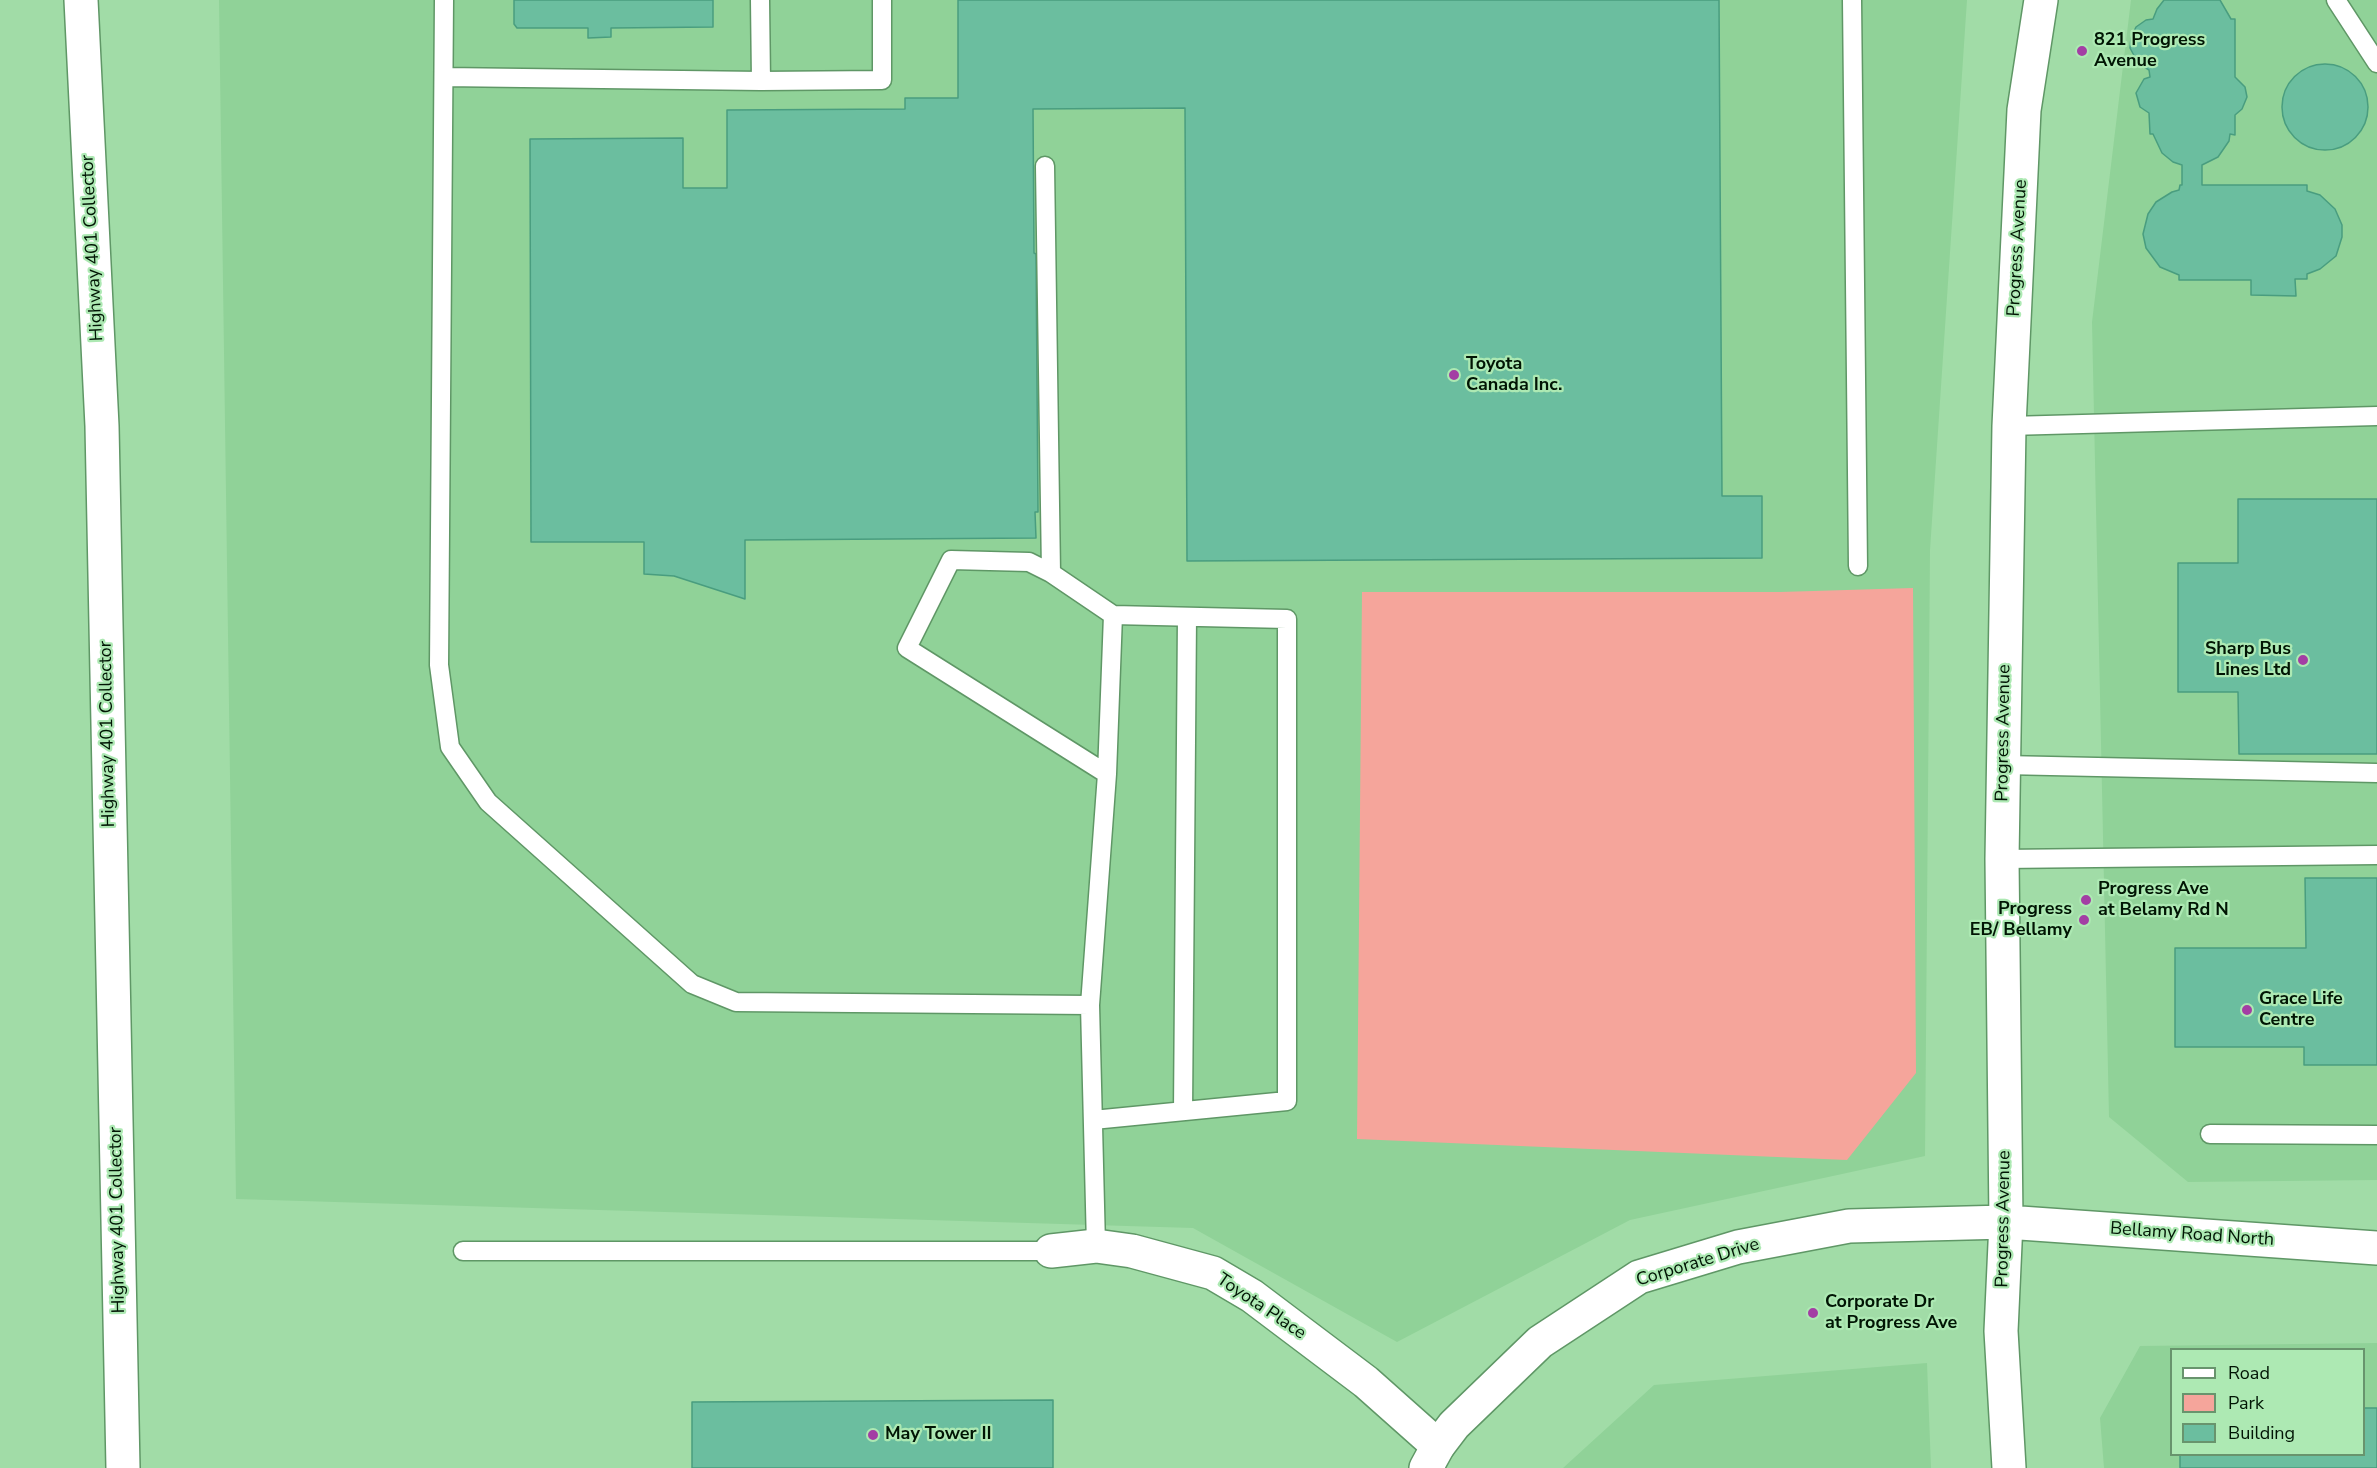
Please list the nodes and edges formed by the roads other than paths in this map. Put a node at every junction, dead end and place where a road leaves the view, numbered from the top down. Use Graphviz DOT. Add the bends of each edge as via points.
graph roads {
  1 [pos="81,0"];
  2 [pos="444,0"];
  3 [pos="760,0"];
  4 [pos="882,0"];
  5 [pos="1852,0"];
  6 [pos="2041,0"];
  7 [pos="2336,0"];
  8 [pos="2377,63"];
  9 [pos="444,77"];
  10 [pos="761,81"];
  11 [pos="1045,166"];
  12 [pos="2377,416"];
  13 [pos="2009,426"];
  14 [pos="1858,566"];
  15 [pos="1051,573"];
  16 [pos="1113,615"];
  17 [pos="1187,617"];
  18 [pos="2004,765"];
  19 [pos="2377,773"];
  20 [pos="1107,774"];
  21 [pos="2377,855"];
  22 [pos="2002,859"];
  23 [pos="1090,1005"];
  24 [pos="1183,1111"];
  25 [pos="1093,1120"];
  26 [pos="2210,1134"];
  27 [pos="2377,1135"];
  28 [pos="2006,1222"];
  29 [pos="1096,1246"];
  30 [pos="2377,1248"];
  31 [pos="463,1251"];
  32 [pos="1050,1251"];
  33 [pos="1432,1457"];
  34 [pos="123,1468"];
  35 [pos="2009,1468"];
  1 -- 34 [label="main road, Highway 401 Collector" via="102,426"];
  2 -- 9 [label="lane"];
  3 -- 10 [label="lane"];
  4 -- 10 [label="lane" via="882,80"];
  5 -- 14 [label="lane"];
  6 -- 13 [label="main road, Progress Avenue" via="2024,110"];
  7 -- 8 [label="lane"];
  9 -- 10 [label="lane"];
  9 -- 23 [label="lane" via="438,665 450,747 462,765 488,802 692,984 736,1002"];
  11 -- 15 [label="lane"];
  12 -- 13 [label="lane"];
  13 -- 18 [label="main road, Progress Avenue"];
  15 -- 16 [label="lane"];
  15 -- 20 [label="lane" via="1029,562 951,560 907,648"];
  16 -- 17 [label="lane"];
  16 -- 20 [label="lane"];
  17 -- 24 [label="lane"];
  17 -- 24 [label="lane" via="1287,619 1287,1101"];
  18 -- 19 [label="lane"];
  18 -- 22 [label="main road, Progress Avenue"];
  20 -- 23 [label="lane"];
  21 -- 22 [label="lane"];
  22 -- 28 [label="main road, Progress Avenue"];
  23 -- 25 [label="lane"];
  24 -- 25 [label="lane"];
  25 -- 29 [label="lane"];
  26 -- 27 [label="lane"];
  28 -- 30 [label="main road, Bellamy Road North"];
  28 -- 33 [label="main road, Corporate Drive" via="1849,1226 1738,1247 1639,1277 1540,1342 1454,1425"];
  28 -- 35 [label="main road, Progress Avenue" via="2001,1331"];
  29 -- 32 [label="main road, Toyota Place"];
  29 -- 33 [label="main road, Toyota Place" via="1132,1251 1214,1273 1252,1296 1366,1382"];
  31 -- 32 [label="lane"];
}
